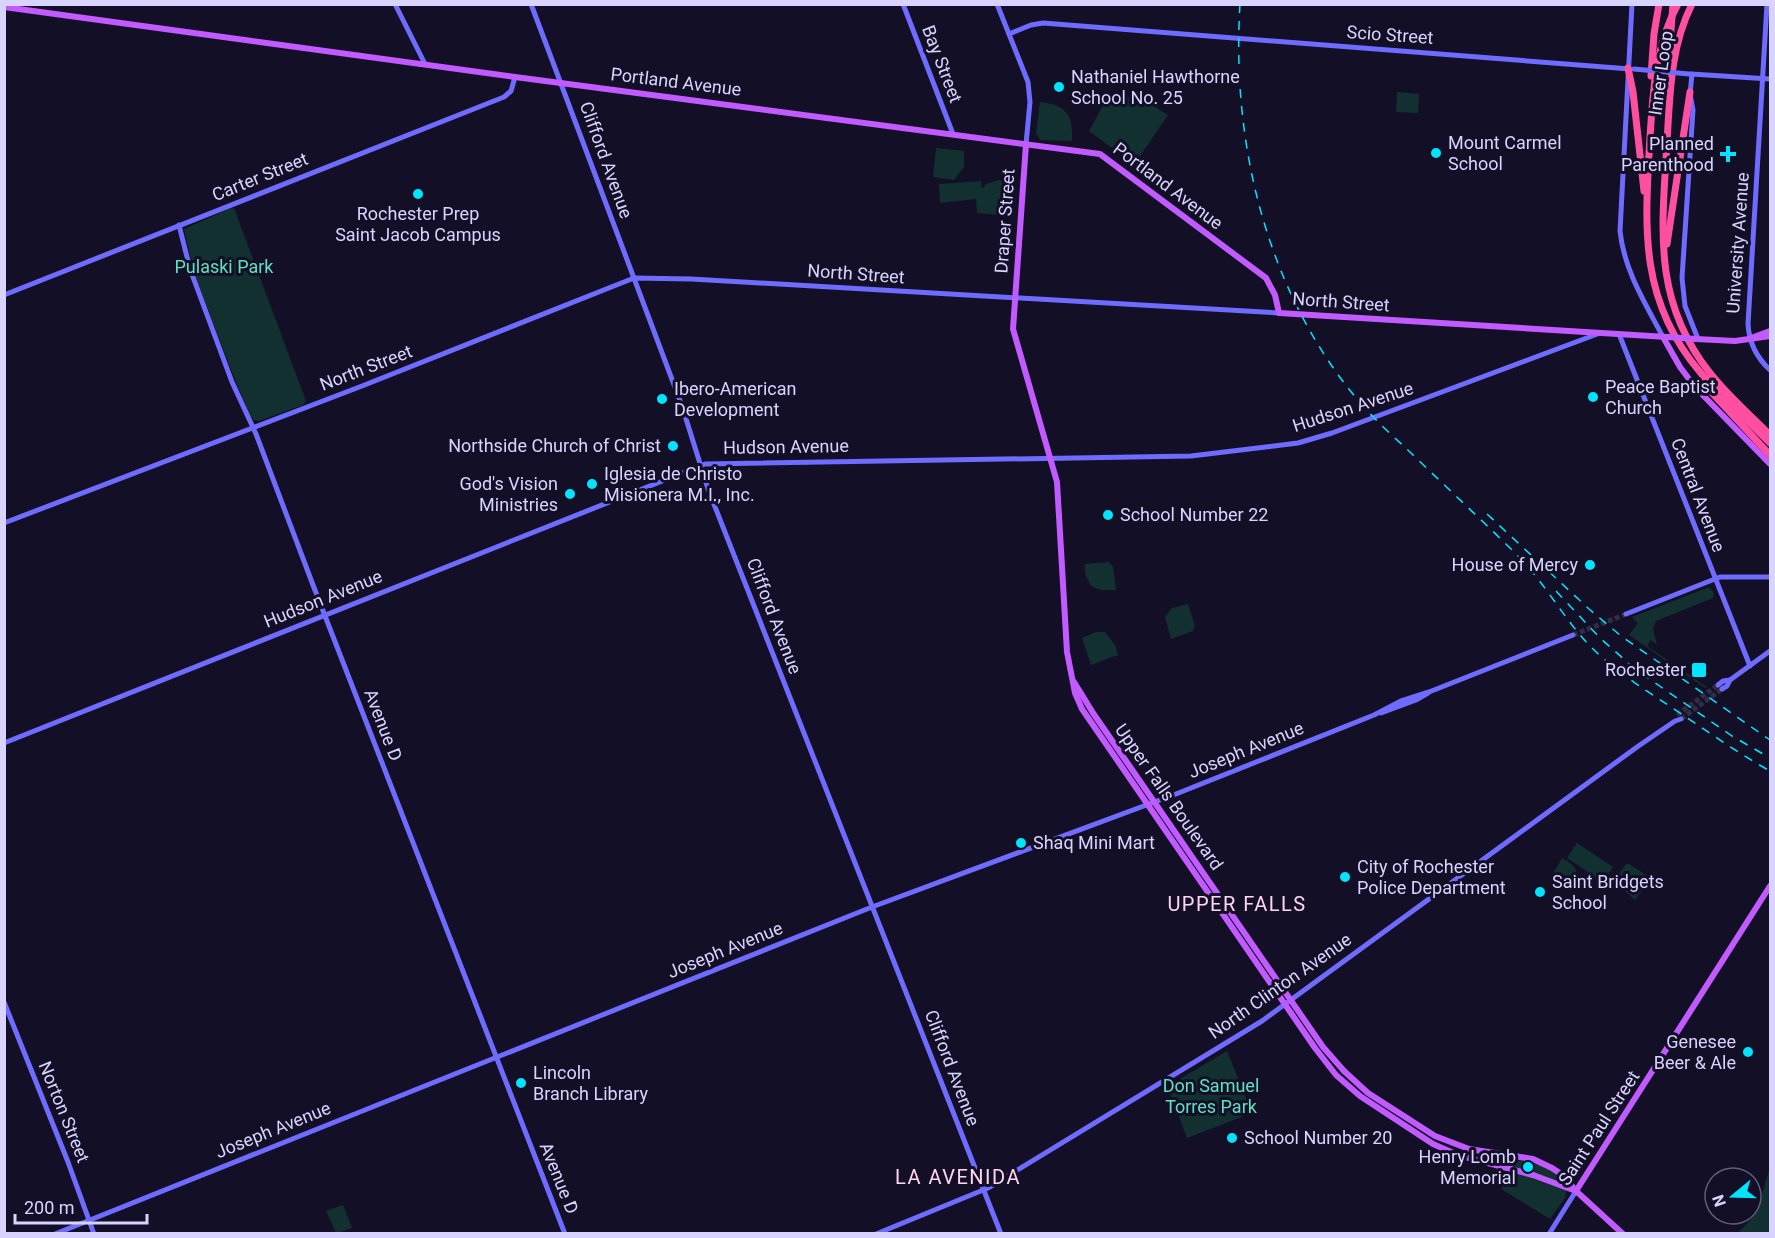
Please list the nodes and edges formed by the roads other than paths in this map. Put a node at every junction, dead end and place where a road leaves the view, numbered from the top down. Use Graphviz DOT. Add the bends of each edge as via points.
graph roads {
  1 [pos="395,4"];
  2 [pos="531,4"];
  3 [pos="903,4"];
  4 [pos="997,4"];
  5 [pos="1632,4"];
  6 [pos="1659,4"];
  7 [pos="1673,4"];
  8 [pos="1678,4"];
  9 [pos="1692,4"];
  10 [pos="1767,4"];
  11 [pos="4,7"];
  12 [pos="22,7"];
  13 [pos="1008,34"];
  14 [pos="425,64"];
  15 [pos="1631,69"];
  16 [pos="1691,74"];
  17 [pos="515,77"];
  18 [pos="1763,79"];
  19 [pos="1770,79"];
  20 [pos="561,83"];
  21 [pos="1690,92"];
  22 [pos="1668,131"];
  23 [pos="953,134"];
  24 [pos="1026,144"];
  25 [pos="1650,152"];
  26 [pos="179,225"];
  27 [pos="1646,226"];
  28 [pos="634,278"];
  29 [pos="1669,292"];
  30 [pos="4,295"];
  31 [pos="1014,299"];
  32 [pos="1279,313"];
  33 [pos="1568,331"];
  34 [pos="1770,331"];
  35 [pos="1601,333"];
  36 [pos="1619,334"];
  37 [pos="1668,336"];
  38 [pos="1770,336"];
  39 [pos="1697,339"];
  40 [pos="1750,339"];
  41 [pos="1568,346"];
  42 [pos="1770,370"];
  43 [pos="253,427"];
  44 [pos="1770,433"];
  45 [pos="1770,443"];
  46 [pos="1770,455"];
  47 [pos="1051,459"];
  48 [pos="1770,464"];
  49 [pos="700,465"];
  50 [pos="4,523"];
  51 [pos="1715,579"];
  52 [pos="1770,579"];
  53 [pos="1626,614"];
  54 [pos="325,615"];
  55 [pos="1573,635"];
  56 [pos="1770,651"];
  57 [pos="1750,666"];
  58 [pos="1074,682"];
  59 [pos="1720,687"];
  60 [pos="1678,719"];
  61 [pos="4,743"];
  62 [pos="1154,802"];
  63 [pos="1147,805"];
  64 [pos="1770,886"];
  65 [pos="872,907"];
  66 [pos="4,1002"];
  67 [pos="1288,1002"];
  68 [pos="496,1058"];
  69 [pos="983,1191"];
  70 [pos="1576,1191"];
  71 [pos="89,1220"];
  72 [pos="55,1233"];
  73 [pos="94,1233"];
  74 [pos="565,1233"];
  75 [pos="876,1233"];
  76 [pos="1000,1233"];
  77 [pos="1549,1233"];
  78 [pos="1623,1233"];
  1 -- 14 [label="main road"];
  2 -- 20 [label="main road, Clifford Avenue"];
  3 -- 23 [label="main road, Bay Street"];
  4 -- 13 [label="main road"];
  5 -- 15 [label="main road"];
  6 -- 25 [label="highway" via="1653,39"];
  7 -- 22 [label="highway, bridge"];
  8 -- 25 [label="highway, Inner Loop" via="1657,63"];
  9 -- 22 [label="highway, Inner Loop" via="1676,50"];
  10 -- 18 [label="main road, University Avenue"];
  11 -- 12 [label="main road, Portland Avenue"];
  12 -- 14 [label="main road, Portland Avenue"];
  13 -- 15 [label="main road, Scio Street" via="1044,23"];
  13 -- 24 [label="main road" via="1029,88"];
  14 -- 17 [label="main road, Portland Avenue"];
  15 -- 16 [label="main road, Scio Street, bridge"];
  15 -- 27 [label="highway"];
  15 -- 37 [label="main road" via="1621,239 1635,285"];
  16 -- 18 [label="main road, Scio Street"];
  16 -- 21 [label="main road"];
  17 -- 20 [label="main road, Portland Avenue"];
  17 -- 26 [label="main road, Carter Street" via="506,96"];
  18 -- 19 [label="main road, Scio Street"];
  18 -- 40 [label="main road, University Avenue" via="1748,318"];
  20 -- 23 [label="main road, Portland Avenue"];
  20 -- 28 [label="main road, Clifford Avenue"];
  21 -- 29 [label="highway" via="1667,238"];
  21 -- 39 [label="main road" via="1693,110 1682,283 1685,306"];
  22 -- 29 [label="highway, Inner Loop" via="1663,243"];
  23 -- 24 [label="main road, Portland Avenue"];
  24 -- 31 [label="main road, Draper Street"];
  24 -- 32 [label="main road, Portland Avenue" via="1100,154 1266,278"];
  25 -- 27 [label="highway, Inner Loop"];
  26 -- 30 [label="main road, Carter Street"];
  26 -- 43 [label="main road, Avenue D" via="198,290"];
  27 -- 37 [label="highway, Inner Loop" via="1654,282"];
  28 -- 31 [label="main road, North Street"];
  28 -- 43 [label="main road, North Street"];
  28 -- 49 [label="main road, Clifford Avenue"];
  29 -- 44 [label="highway, Inner Loop" via="1695,352 1714,378"];
  31 -- 32 [label="main road, North Street"];
  31 -- 47 [label="main road, Draper Street" via="1014,336"];
  32 -- 33 [label="main road, North Street"];
  33 -- 35 [label="main road, North Street"];
  33 -- 41 [label="main road"];
  34 -- 40 [label="main road"];
  35 -- 36 [label="main road, North Street"];
  35 -- 41 [label="main road, Hudson Avenue"];
  36 -- 37 [label="main road, North Street"];
  36 -- 51 [label="main road, Central Avenue"];
  37 -- 39 [label="main road, North Street, bridge"];
  37 -- 45 [label="highway, Inner Loop"];
  37 -- 46 [label="highway" via="1703,383"];
  37 -- 48 [label="main road" via="1680,368"];
  38 -- 40 [label="main road"];
  39 -- 40 [label="main road, North Street"];
  40 -- 42 [label="main road"];
  41 -- 47 [label="main road, Hudson Avenue" via="1298,443 1191,456"];
  43 -- 50 [label="main road, North Street"];
  43 -- 54 [label="main road, Avenue D"];
  47 -- 49 [label="main road, Hudson Avenue"];
  47 -- 58 [label="main road, Upper Falls Boulevard" via="1058,490 1067,652"];
  49 -- 54 [label="main road, Hudson Avenue"];
  49 -- 65 [label="main road, Clifford Avenue"];
  51 -- 52 [label="main road"];
  51 -- 53 [label="main road"];
  51 -- 57 [label="main road, Central Avenue"];
  54 -- 61 [label="main road, Hudson Avenue"];
  54 -- 68 [label="main road, Avenue D"];
  55 -- 62 [label="main road, Joseph Avenue"];
  56 -- 57 [label="main road"];
  57 -- 59 [label="main road" via="1723,681"];
  58 -- 62 [label="main road, Upper Falls Boulevard"];
  58 -- 63 [label="main road, Upper Falls Boulevard" via="1084,713"];
  60 -- 67 [label="main road, North Clinton Avenue"];
  62 -- 63 [label="main road, Joseph Avenue"];
  62 -- 67 [label="main road, Upper Falls Boulevard"];
  63 -- 65 [label="main road, Joseph Avenue"];
  63 -- 67 [label="main road, Upper Falls Boulevard"];
  64 -- 70 [label="main road, Saint Paul Street"];
  65 -- 68 [label="main road, Joseph Avenue"];
  65 -- 69 [label="main road, Clifford Avenue"];
  66 -- 71 [label="main road, Norton Street"];
  67 -- 69 [label="main road, North Clinton Avenue"];
  67 -- 70 [label="main road, Upper Falls Boulevard" via="1338,1066 1374,1098 1450,1143 1540,1162 1563,1176"];
  67 -- 70 [label="main road, Upper Falls Boulevard" via="1336,1075 1380,1110 1451,1153"];
  68 -- 71 [label="main road, Joseph Avenue"];
  68 -- 74 [label="main road, Avenue D"];
  69 -- 75 [label="main road, North Clinton Avenue"];
  69 -- 76 [label="main road, Clifford Avenue"];
  70 -- 77 [label="main road, Saint Paul Street"];
  70 -- 78 [label="main road"];
  71 -- 72 [label="main road, Joseph Avenue"];
  71 -- 73 [label="main road, Norton Street"];
}
